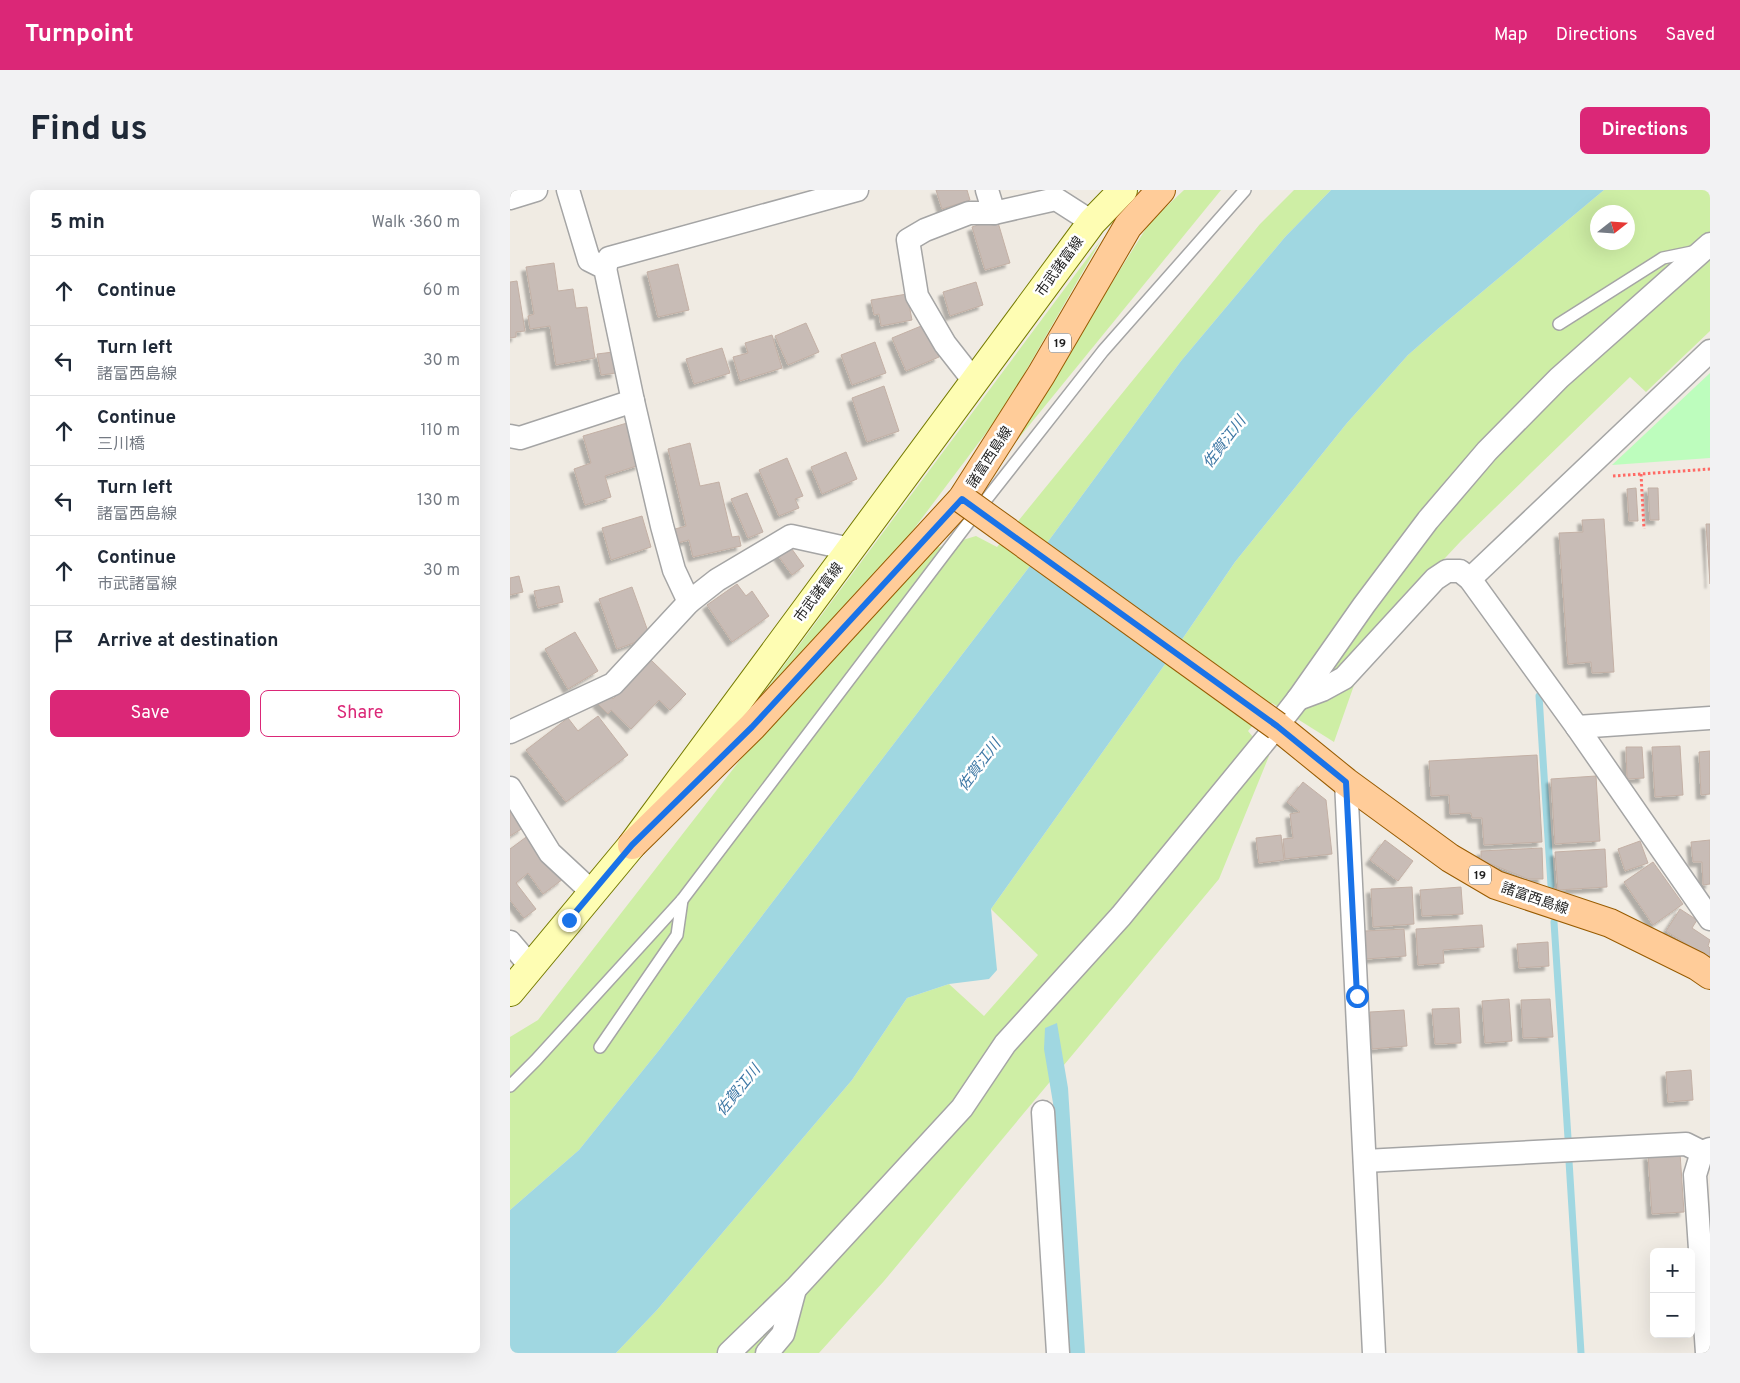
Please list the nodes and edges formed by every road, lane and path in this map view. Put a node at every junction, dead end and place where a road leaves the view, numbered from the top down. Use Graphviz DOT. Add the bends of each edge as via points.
graph roads {
  1 [pos="536,190"];
  2 [pos="568,190"];
  3 [pos="857,190"];
  4 [pos="987,190"];
  5 [pos="1123,190"];
  6 [pos="1162,190"];
  7 [pos="1245,190"];
  8 [pos="510,198"];
  9 [pos="994,213"];
  10 [pos="1092,222"];
  11 [pos="1707,247"];
  12 [pos="605,268"];
  13 [pos="1559,324"];
  14 [pos="1710,351"];
  15 [pos="974,381"];
  16 [pos="633,401"];
  17 [pos="510,436"];
  18 [pos="1710,470"];
  19 [pos="1641,474"];
  20 [pos="1576,478"];
  21 [pos="970,504"];
  22 [pos="1644,529"];
  23 [pos="850,549"];
  24 [pos="1470,579"];
  25 [pos="689,602"];
  26 [pos="1298,699"];
  27 [pos="1710,718"];
  28 [pos="1277,726"];
  29 [pos="1577,727"];
  30 [pos="510,732"];
  31 [pos="1346,782"];
  32 [pos="510,788"];
  33 [pos="632,845"];
  34 [pos="592,892"];
  35 [pos="682,900"];
  36 [pos="1710,919"];
  37 [pos="510,942"];
  38 [pos="531,967"];
  39 [pos="1710,975"];
  40 [pos="510,992"];
  41 [pos="600,1047"];
  42 [pos="510,1086"];
  43 [pos="1043,1112"];
  44 [pos="1706,1151"];
  45 [pos="1364,1161"];
  46 [pos="795,1289"];
  47 [pos="729,1353"];
  48 [pos="768,1353"];
  49 [pos="1058,1353"];
  50 [pos="1374,1353"];
  51 [pos="1707,1353"];
  1 -- 8 [label="street"];
  2 -- 12 [label="street" via="589,260"];
  3 -- 12 [label="street" via="609,258"];
  4 -- 9 [label="street"];
  5 -- 10 [label="main road, 市武諸富線"];
  6 -- 21 [label="main road, 諸富西島線 / 19" via="1128,226"];
  7 -- 21 [label="lane"];
  9 -- 10 [label="street" via="1056,198"];
  9 -- 15 [label="street" via="969,213 908,240 917,296 945,344"];
  10 -- 15 [label="main road, 市武諸富線"];
  11 -- 13 [label="lane" via="1663,258"];
  11 -- 26 [label="street" via="1559,378 1487,451 1428,520"];
  12 -- 16 [label="street"];
  14 -- 20 [label="street"];
  15 -- 23 [label="main road, 市武諸富線"];
  16 -- 17 [label="street" via="520,438"];
  16 -- 25 [label="street" via="674,570"];
  18 -- 19 [label="path"];
  19 -- 20 [label="path"];
  19 -- 22 [label="path"];
  20 -- 24 [label="street"];
  21 -- 28 [label="main road, 19, bridge"];
  21 -- 33 [label="main road, 諸富西島線 / 19"];
  21 -- 35 [label="lane"];
  23 -- 25 [label="street" via="791,536 717,580"];
  23 -- 33 [label="main road, 市武諸富線"];
  24 -- 26 [label="street" via="1460,571 1447,571 1435,579 1344,678"];
  24 -- 29 [label="street"];
  25 -- 30 [label="street" via="613,684"];
  26 -- 28 [label="street"];
  27 -- 29 [label="street"];
  28 -- 31 [label="main road, 諸富西島線 / 19"];
  28 -- 46 [label="street" via="1122,916 1005,1044 962,1108"];
  29 -- 36 [label="street"];
  31 -- 39 [label="main road, 諸富西島線 / 19" via="1450,858 1496,885 1610,923"];
  31 -- 45 [label="street"];
  32 -- 34 [label="street" via="550,853"];
  33 -- 34 [label="main road, 市武諸富線"];
  34 -- 38 [label="main road, 市武諸富線"];
  35 -- 41 [label="lane" via="677,935"];
  35 -- 42 [label="lane"];
  37 -- 38 [label="street"];
  38 -- 40 [label="main road, 市武諸富線"];
  43 -- 49 [label="street"];
  44 -- 45 [label="street" via="1686,1144"];
  44 -- 51 [label="street" via="1694,1175"];
  45 -- 50 [label="street"];
  46 -- 47 [label="street"];
  46 -- 48 [label="street" via="783,1334"];
}
